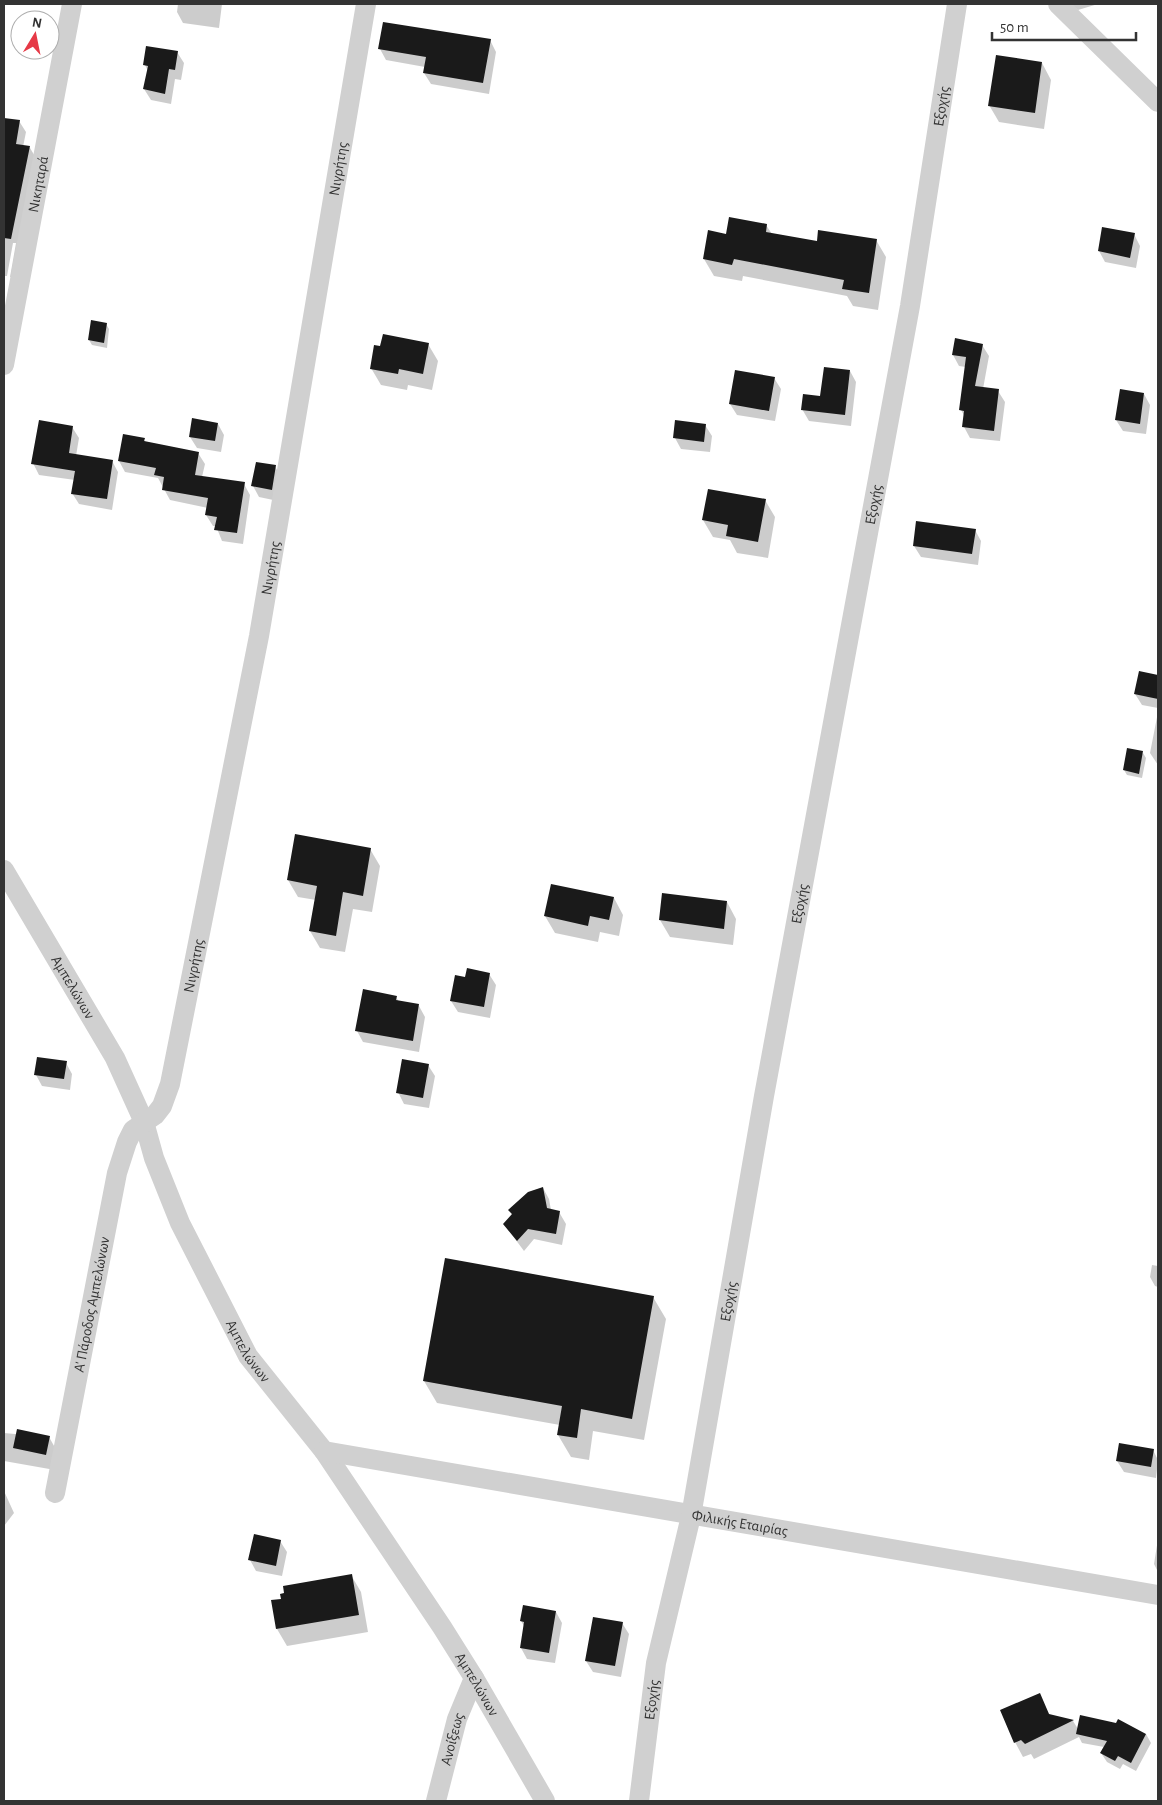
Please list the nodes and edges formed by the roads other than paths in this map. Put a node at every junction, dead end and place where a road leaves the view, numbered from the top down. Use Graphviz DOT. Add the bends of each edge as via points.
graph roads {
  1 [pos="72,4"];
  2 [pos="366,4"];
  3 [pos="957,4"];
  4 [pos="1058,4"];
  5 [pos="1158,102"];
  6 [pos="4,365"];
  7 [pos="4,870"];
  8 [pos="144,1122"];
  9 [pos="324,1450"];
  10 [pos="55,1493"];
  11 [pos="691,1516"];
  12 [pos="1158,1595"];
  13 [pos="474,1678"];
  14 [pos="436,1801"];
  15 [pos="545,1801"];
  16 [pos="639,1801"];
  1 -- 6 [label="street, Νικηταρά"];
  2 -- 8 [label="street, Νιγρήτης" via="257,646 170,1084 162,1106"];
  3 -- 11 [label="street, Εξοχής" via="910,306 767,1076"];
  4 -- 5 [label="street"];
  7 -- 8 [label="street, Αμπελώνων" via="114,1058"];
  8 -- 9 [label="street, Αμπελώνων" via="154,1158 180,1223 248,1356"];
  8 -- 10 [label="street, Α' Πάροδος Αμπελώνων" via="133,1130 117,1173"];
  9 -- 11 [label="street, Φιλικής Εταιρίας"];
  9 -- 13 [label="street, Αμπελώνων"];
  11 -- 12 [label="street, Φιλικής Εταιρίας"];
  11 -- 16 [label="street, Εξοχής" via="656,1663"];
  13 -- 14 [label="street, Ανοίξεως" via="458,1719"];
  13 -- 15 [label="street, Αμπελώνων"];
}
